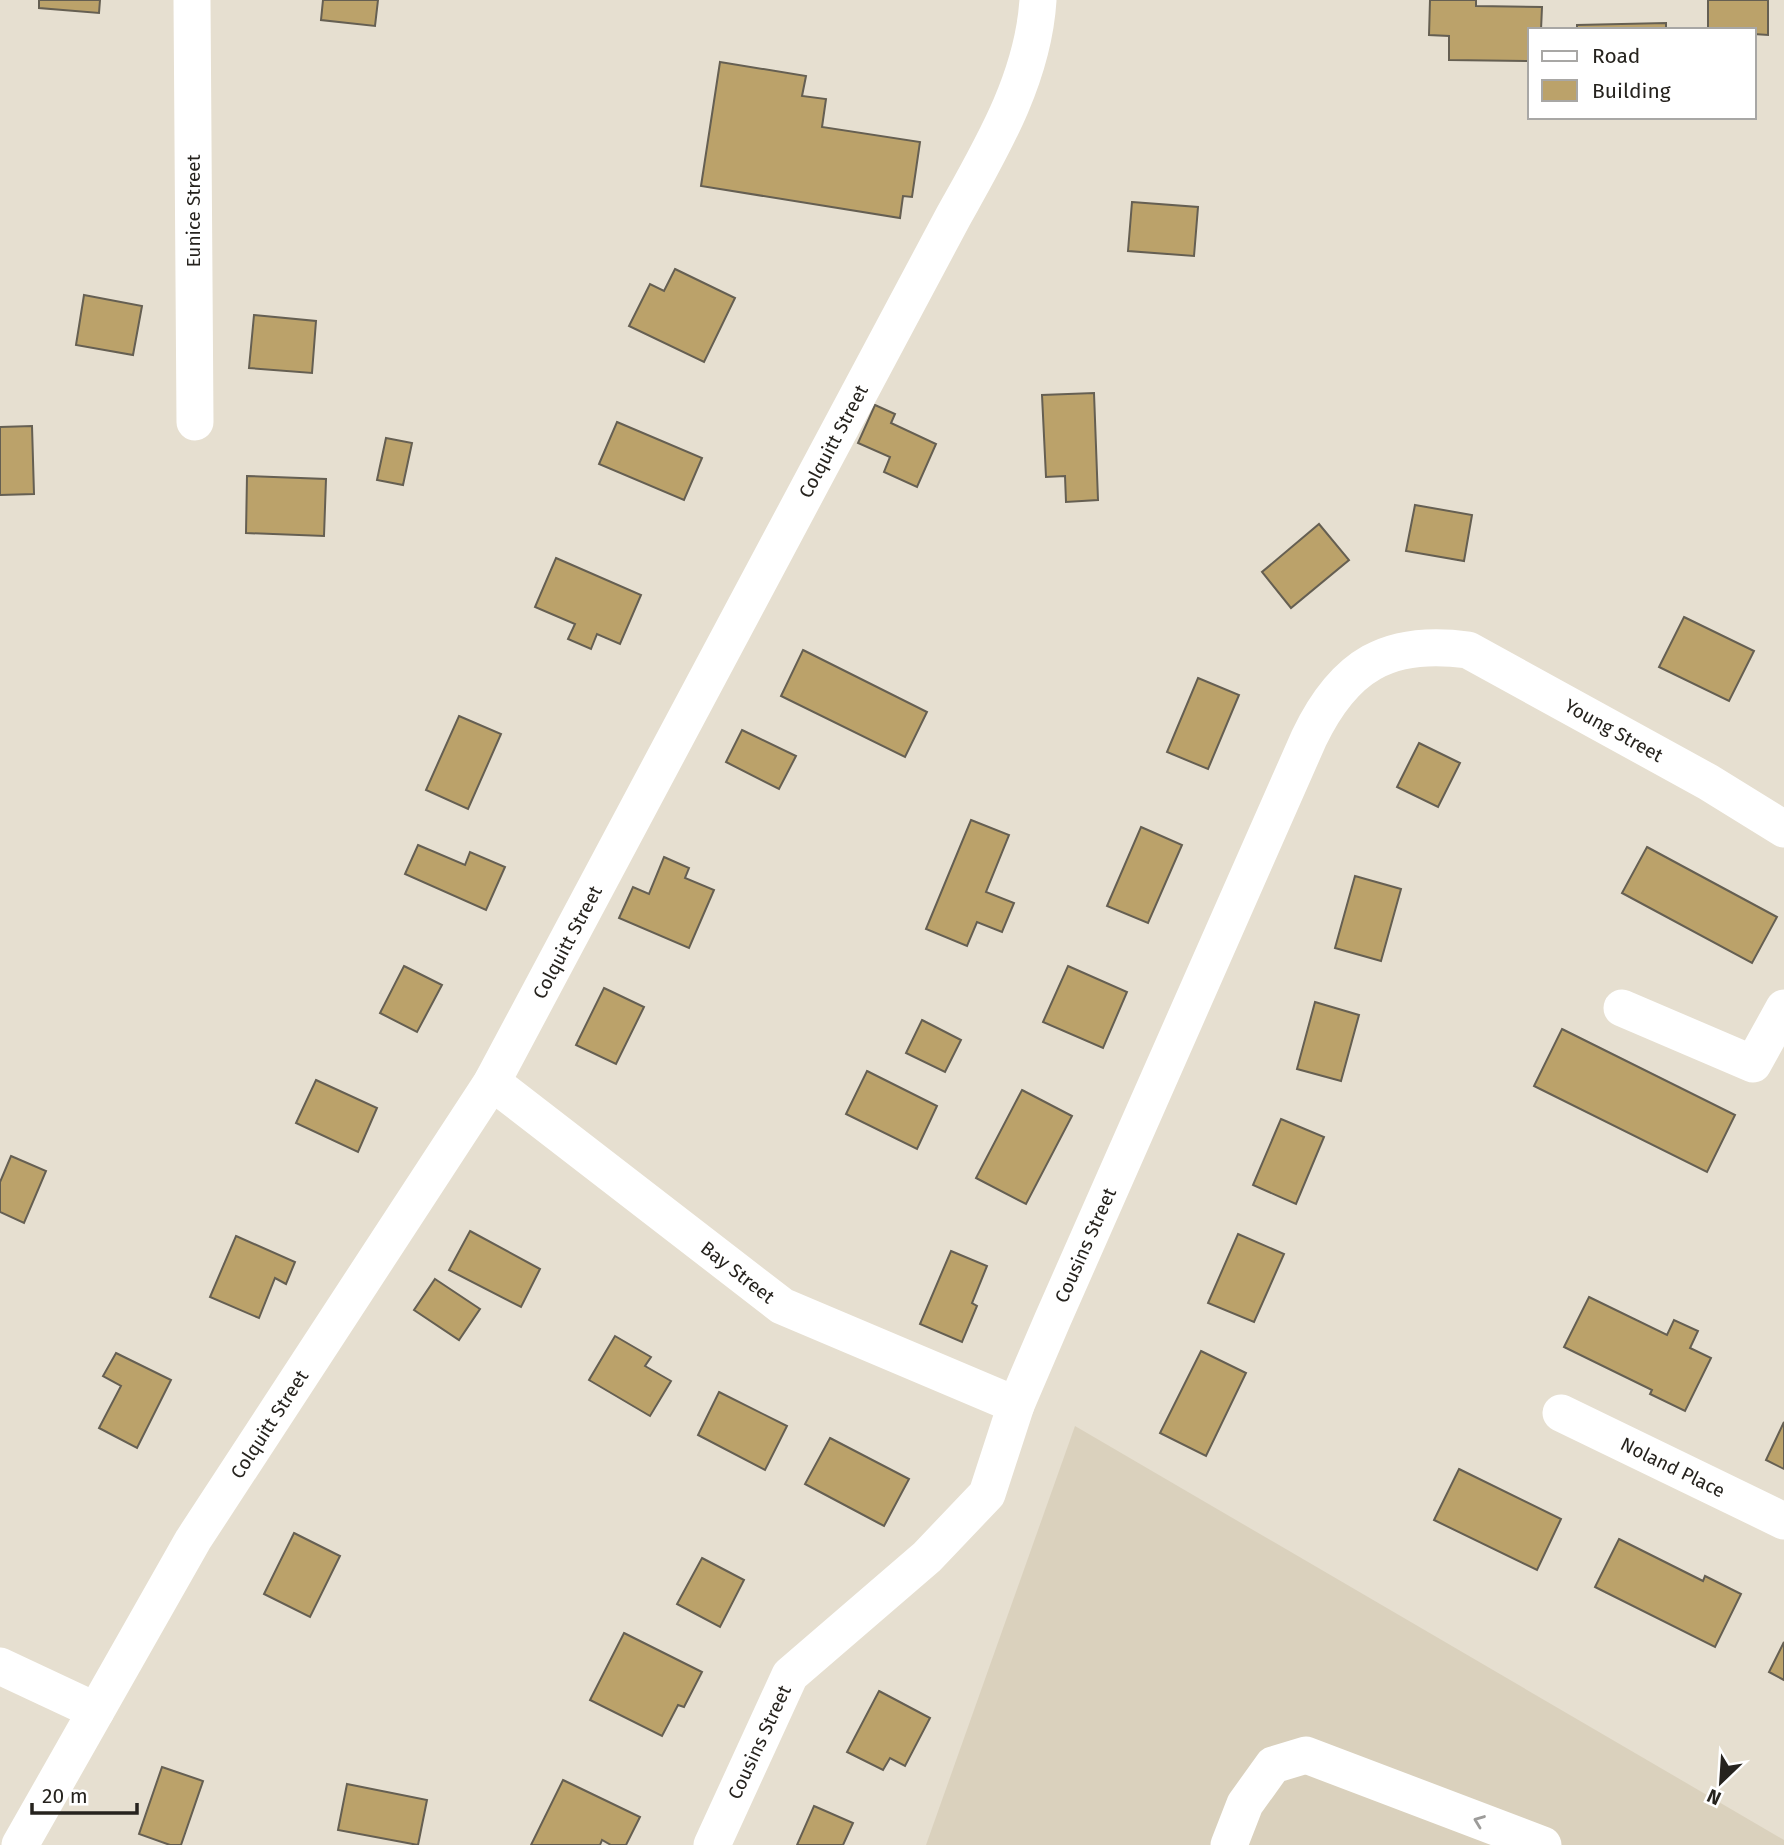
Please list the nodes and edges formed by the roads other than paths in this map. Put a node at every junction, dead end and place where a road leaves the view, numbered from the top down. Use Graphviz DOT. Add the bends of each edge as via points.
graph roads {
  1 [pos="192,0"];
  2 [pos="1038,0"];
  3 [pos="195,422"];
  4 [pos="1437,646"];
  5 [pos="1784,829"];
  6 [pos="1622,1008"];
  7 [pos="1784,1008"];
  8 [pos="492,1082"];
  9 [pos="1016,1405"];
  10 [pos="1561,1413"];
  11 [pos="1784,1521"];
  12 [pos="0,1666"];
  13 [pos="96,1711"];
  14 [pos="20,1845"];
  15 [pos="712,1845"];
  16 [pos="1228,1845"];
  17 [pos="1543,1845"];
  1 -- 3 [label="street, Eunice Street"];
  2 -- 8 [label="street, Colquitt Street" via="1036,33 999,137"];
  4 -- 5 [label="street, Young Street" via="1468,650"];
  4 -- 9 [label="street, Cousins Street" via="1405,649 1375,660 1348,679 1325,705"];
  6 -- 7 [label="street" via="1752,1064"];
  8 -- 9 [label="street, Bay Street" via="782,1306"];
  8 -- 13 [label="street, Colquitt Street" via="193,1540"];
  9 -- 15 [label="street, Cousins Street" via="987,1494 927,1557 790,1675"];
  10 -- 11 [label="street, Noland Place"];
  12 -- 13 [label="street"];
  13 -- 14 [label="street, Colquitt Street"];
  17 -- 16 [label="street, one-way" via="1306,1755 1273,1765 1245,1804"];
}
